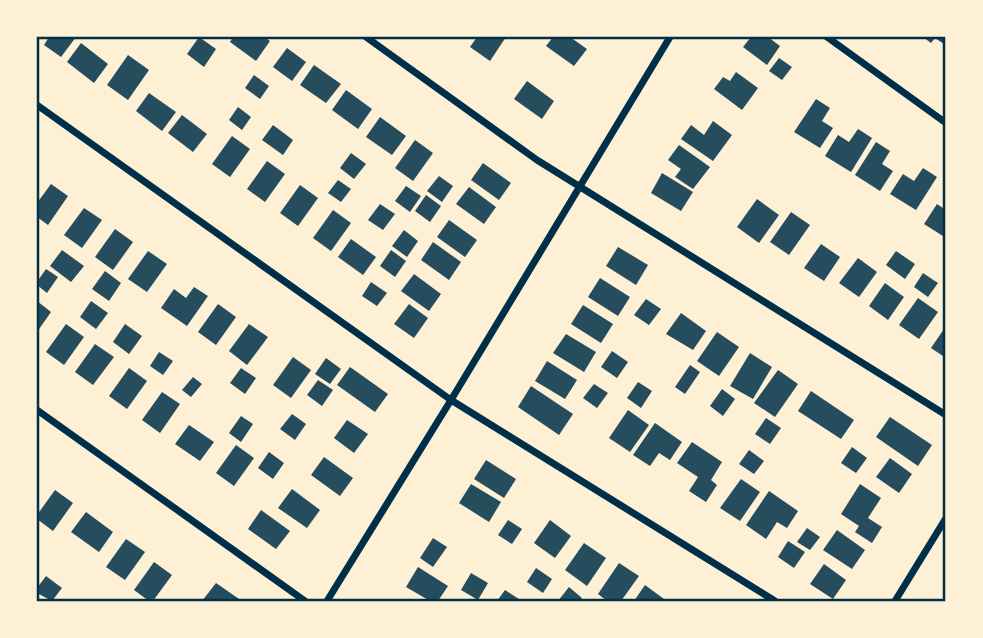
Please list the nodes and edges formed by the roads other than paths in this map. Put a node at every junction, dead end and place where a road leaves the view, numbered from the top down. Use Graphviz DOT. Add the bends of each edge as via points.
graph roads {
  1 [pos="366,37"];
  2 [pos="670,37"];
  3 [pos="827,37"];
  4 [pos="37,105"];
  5 [pos="946,122"];
  6 [pos="578,186"];
  7 [pos="451,400"];
  8 [pos="37,410"];
  9 [pos="946,415"];
  10 [pos="946,519"];
  11 [pos="305,601"];
  12 [pos="327,601"];
  13 [pos="775,601"];
  14 [pos="895,601"];
  1 -- 6 [label="street"];
  2 -- 6 [label="street"];
  3 -- 5 [label="street"];
  4 -- 7 [label="street"];
  6 -- 7 [label="street"];
  6 -- 9 [label="street"];
  7 -- 12 [label="street"];
  7 -- 13 [label="street"];
  8 -- 11 [label="street"];
  10 -- 14 [label="street"];
}
